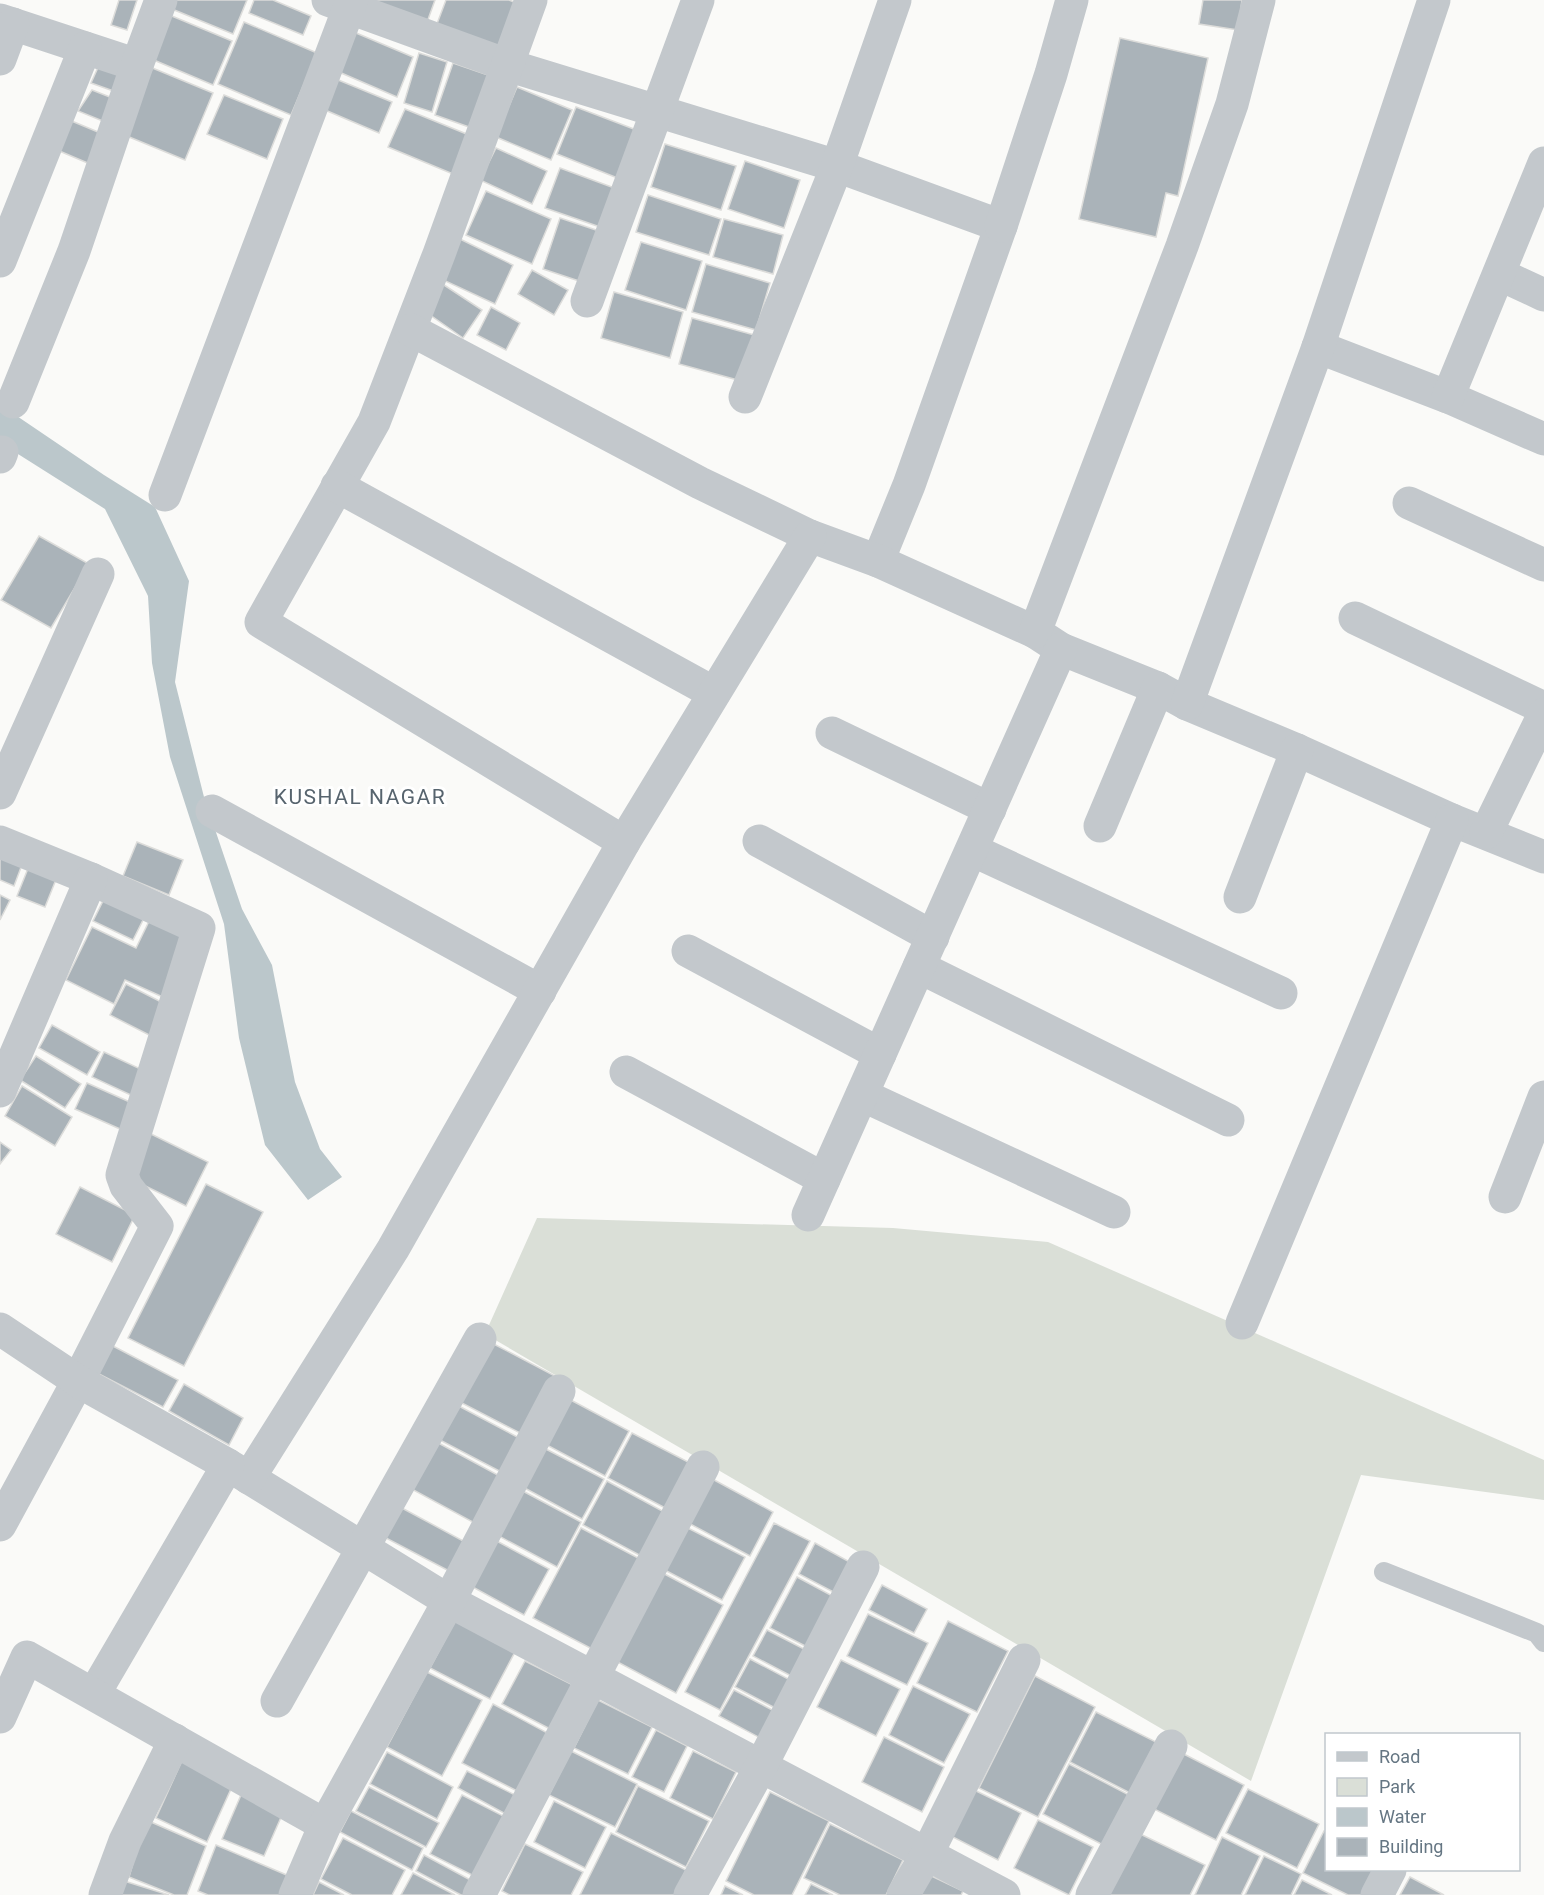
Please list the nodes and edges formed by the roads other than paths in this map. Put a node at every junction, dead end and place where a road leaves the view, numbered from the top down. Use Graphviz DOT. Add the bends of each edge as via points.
graph roads {
  1 [pos="161,0"];
  2 [pos="531,0"];
  3 [pos="698,0"];
  4 [pos="895,0"];
  5 [pos="1072,0"];
  6 [pos="1259,0"];
  7 [pos="1434,0"];
  8 [pos="343,3"];
  9 [pos="6,22"];
  10 [pos="85,48"];
  11 [pos="0,59"];
  12 [pos="137,65"];
  13 [pos="507,65"];
  14 [pos="658,112"];
  15 [pos="1544,163"];
  16 [pos="837,166"];
  17 [pos="1001,226"];
  18 [pos="0,261"];
  19 [pos="1499,274"];
  20 [pos="1544,295"];
  21 [pos="587,301"];
  22 [pos="411,330"];
  23 [pos="1318,347"];
  24 [pos="745,397"];
  25 [pos="1448,397"];
  26 [pos="13,402"];
  27 [pos="1544,439"];
  28 [pos="337,486"];
  29 [pos="165,495"];
  30 [pos="1410,503"];
  31 [pos="810,536"];
  32 [pos="878,561"];
  33 [pos="1544,565"];
  34 [pos="98,574"];
  35 [pos="1354,618"];
  36 [pos="1048,640"];
  37 [pos="1158,688"];
  38 [pos="714,693"];
  39 [pos="1187,704"];
  40 [pos="1544,708"];
  41 [pos="1544,714"];
  42 [pos="832,733"];
  43 [pos="1297,750"];
  44 [pos="0,793"];
  45 [pos="990,809"];
  46 [pos="212,811"];
  47 [pos="1452,820"];
  48 [pos="1100,826"];
  49 [pos="1486,833"];
  50 [pos="759,841"];
  51 [pos="0,842"];
  52 [pos="624,842"];
  53 [pos="972,850"];
  54 [pos="1544,857"];
  55 [pos="91,879"];
  56 [pos="1240,897"];
  57 [pos="933,937"];
  58 [pos="688,951"];
  59 [pos="919,967"];
  60 [pos="540,991"];
  61 [pos="1281,993"];
  62 [pos="880,1054"];
  63 [pos="626,1072"];
  64 [pos="0,1091"];
  65 [pos="862,1095"];
  66 [pos="1544,1097"];
  67 [pos="1228,1120"];
  68 [pos="824,1179"];
  69 [pos="1505,1197"];
  70 [pos="1114,1212"];
  71 [pos="808,1215"];
  72 [pos="1242,1323"];
  73 [pos="0,1329"];
  74 [pos="480,1339"];
  75 [pos="78,1381"];
  76 [pos="559,1391"];
  77 [pos="704,1467"];
  78 [pos="238,1472"];
  79 [pos="0,1525"];
  80 [pos="363,1546"];
  81 [pos="863,1567"];
  82 [pos="1384,1572"];
  83 [pos="449,1601"];
  84 [pos="1544,1642"];
  85 [pos="1024,1660"];
  86 [pos="594,1678"];
  87 [pos="94,1695"];
  88 [pos="277,1701"];
  89 [pos="0,1717"];
  90 [pos="175,1740"];
  91 [pos="1171,1746"];
  92 [pos="761,1766"];
  93 [pos="325,1824"];
  94 [pos="927,1854"];
  95 [pos="1389,1871"];
  96 [pos="105,1895"];
  97 [pos="295,1895"];
  98 [pos="479,1895"];
  99 [pos="690,1895"];
  100 [pos="903,1895"];
  101 [pos="1004,1895"];
  102 [pos="1092,1895"];
  103 [pos="1377,1895"];
  1 -- 12 [label="street"];
  2 -- 13 [label="street"];
  3 -- 14 [label="street"];
  4 -- 16 [label="street"];
  5 -- 17 [label="street"];
  6 -- 36 [label="street" via="1232,104"];
  7 -- 23 [label="street"];
  8 -- 13 [label="street"];
  8 -- 29 [label="street"];
  9 -- 10 [label="street"];
  9 -- 11 [label="street"];
  10 -- 12 [label="street"];
  10 -- 18 [label="street"];
  12 -- 26 [label="street" via="74,251"];
  13 -- 14 [label="street"];
  13 -- 22 [label="street"];
  14 -- 16 [label="street"];
  14 -- 21 [label="street"];
  15 -- 19 [label="street"];
  16 -- 17 [label="street"];
  16 -- 24 [label="street"];
  17 -- 32 [label="street"];
  19 -- 20 [label="street"];
  19 -- 25 [label="street"];
  22 -- 28 [label="street" via="374,422"];
  22 -- 31 [label="street" via="700,483"];
  23 -- 25 [label="street"];
  23 -- 39 [label="street"];
  25 -- 27 [label="street"];
  28 -- 38 [label="street"];
  28 -- 52 [label="street" via="261,622"];
  30 -- 33 [label="street"];
  31 -- 32 [label="street"];
  31 -- 38 [label="street"];
  32 -- 36 [label="street"];
  34 -- 44 [label="street"];
  35 -- 40 [label="street"];
  36 -- 37 [label="street"];
  36 -- 45 [label="street"];
  37 -- 39 [label="street"];
  37 -- 48 [label="street"];
  38 -- 52 [label="street"];
  39 -- 43 [label="street"];
  41 -- 49 [label="street"];
  42 -- 45 [label="street"];
  43 -- 47 [label="street"];
  43 -- 56 [label="street"];
  45 -- 53 [label="street"];
  46 -- 60 [label="street"];
  47 -- 49 [label="street"];
  47 -- 72 [label="street"];
  49 -- 54 [label="street"];
  50 -- 57 [label="street"];
  51 -- 55 [label="street"];
  52 -- 60 [label="street"];
  53 -- 57 [label="street"];
  53 -- 61 [label="street"];
  55 -- 64 [label="street"];
  55 -- 75 [label="street" via="199,928 122,1175 157,1226"];
  57 -- 59 [label="street"];
  58 -- 62 [label="street"];
  59 -- 62 [label="street"];
  59 -- 67 [label="street"];
  60 -- 78 [label="street" via="393,1250"];
  62 -- 65 [label="street"];
  63 -- 68 [label="street"];
  65 -- 68 [label="street"];
  65 -- 70 [label="street"];
  66 -- 69 [label="street"];
  68 -- 71 [label="street"];
  73 -- 75 [label="street"];
  74 -- 80 [label="street"];
  75 -- 78 [label="street"];
  75 -- 79 [label="street"];
  76 -- 83 [label="street"];
  77 -- 86 [label="street"];
  78 -- 80 [label="street"];
  78 -- 87 [label="street"];
  80 -- 83 [label="street"];
  80 -- 88 [label="street"];
  81 -- 92 [label="street"];
  82 -- 84 [label="lane" via="1537,1633"];
  83 -- 86 [label="street"];
  83 -- 93 [label="street"];
  85 -- 94 [label="street"];
  86 -- 92 [label="street"];
  86 -- 98 [label="street"];
  87 -- 89 [label="street" via="27,1657"];
  87 -- 90 [label="street"];
  90 -- 93 [label="street"];
  90 -- 96 [label="street" via="124,1841"];
  91 -- 102 [label="street"];
  92 -- 94 [label="street"];
  92 -- 99 [label="street"];
  93 -- 97 [label="street"];
  94 -- 100 [label="street"];
  94 -- 101 [label="street"];
  95 -- 103 [label="street"];
}
